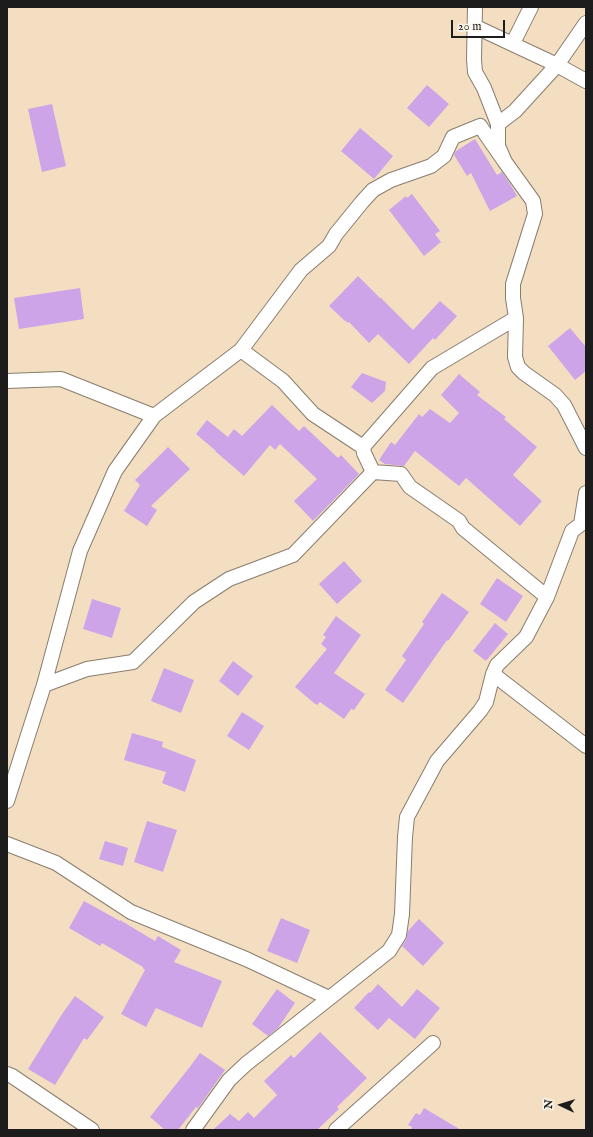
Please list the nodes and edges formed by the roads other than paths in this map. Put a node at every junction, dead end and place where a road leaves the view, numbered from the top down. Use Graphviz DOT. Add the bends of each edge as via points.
graph roads {
  1 [pos="475,7"];
  2 [pos="531,7"];
  3 [pos="586,23"];
  4 [pos="474,26"];
  5 [pos="513,43"];
  6 [pos="557,65"];
  7 [pos="586,81"];
  8 [pos="498,124"];
  9 [pos="505,162"];
  10 [pos="516,318"];
  11 [pos="241,350"];
  12 [pos="7,381"];
  13 [pos="154,416"];
  14 [pos="363,446"];
  15 [pos="586,448"];
  16 [pos="373,472"];
  17 [pos="586,493"];
  18 [pos="547,597"];
  19 [pos="493,674"];
  20 [pos="44,686"];
  21 [pos="586,746"];
  22 [pos="7,801"];
  23 [pos="7,844"];
  24 [pos="329,998"];
  25 [pos="433,1043"];
  26 [pos="7,1074"];
  27 [pos="92,1130"];
  28 [pos="193,1130"];
  29 [pos="336,1130"];
  1 -- 4 [label="street"];
  2 -- 5 [label="street"];
  3 -- 6 [label="street"];
  4 -- 5 [label="street"];
  4 -- 8 [label="street" via="475,72"];
  5 -- 6 [label="street"];
  6 -- 7 [label="street"];
  6 -- 8 [label="street" via="516,111"];
  8 -- 9 [label="street" via="498,146"];
  9 -- 10 [label="street" via="533,201 535,214 513,284"];
  9 -- 11 [label="street" via="480,126 453,137 444,156 431,166 391,180 373,190 329,246 301,270"];
  10 -- 14 [label="street" via="432,368"];
  10 -- 15 [label="street" via="515,357 518,367 564,405"];
  11 -- 13 [label="street"];
  11 -- 14 [label="street" via="283,381 312,414"];
  12 -- 13 [label="street" via="61,379"];
  13 -- 20 [label="street" via="115,471 80,551"];
  14 -- 16 [label="street"];
  16 -- 18 [label="street" via="401,474 410,487 459,521 463,528"];
  16 -- 20 [label="street" via="293,555 229,579 194,602 133,662 87,669"];
  17 -- 18 [label="street" via="580,524 572,531"];
  18 -- 19 [label="street" via="526,637 497,665"];
  19 -- 21 [label="street"];
  19 -- 24 [label="street" via="486,702 437,761 407,817 399,936 389,951"];
  20 -- 22 [label="street"];
  23 -- 24 [label="street" via="56,863 131,912 246,959"];
  24 -- 28 [label="street" via="229,1080"];
  25 -- 29 [label="street"];
  26 -- 27 [label="street"];
}
